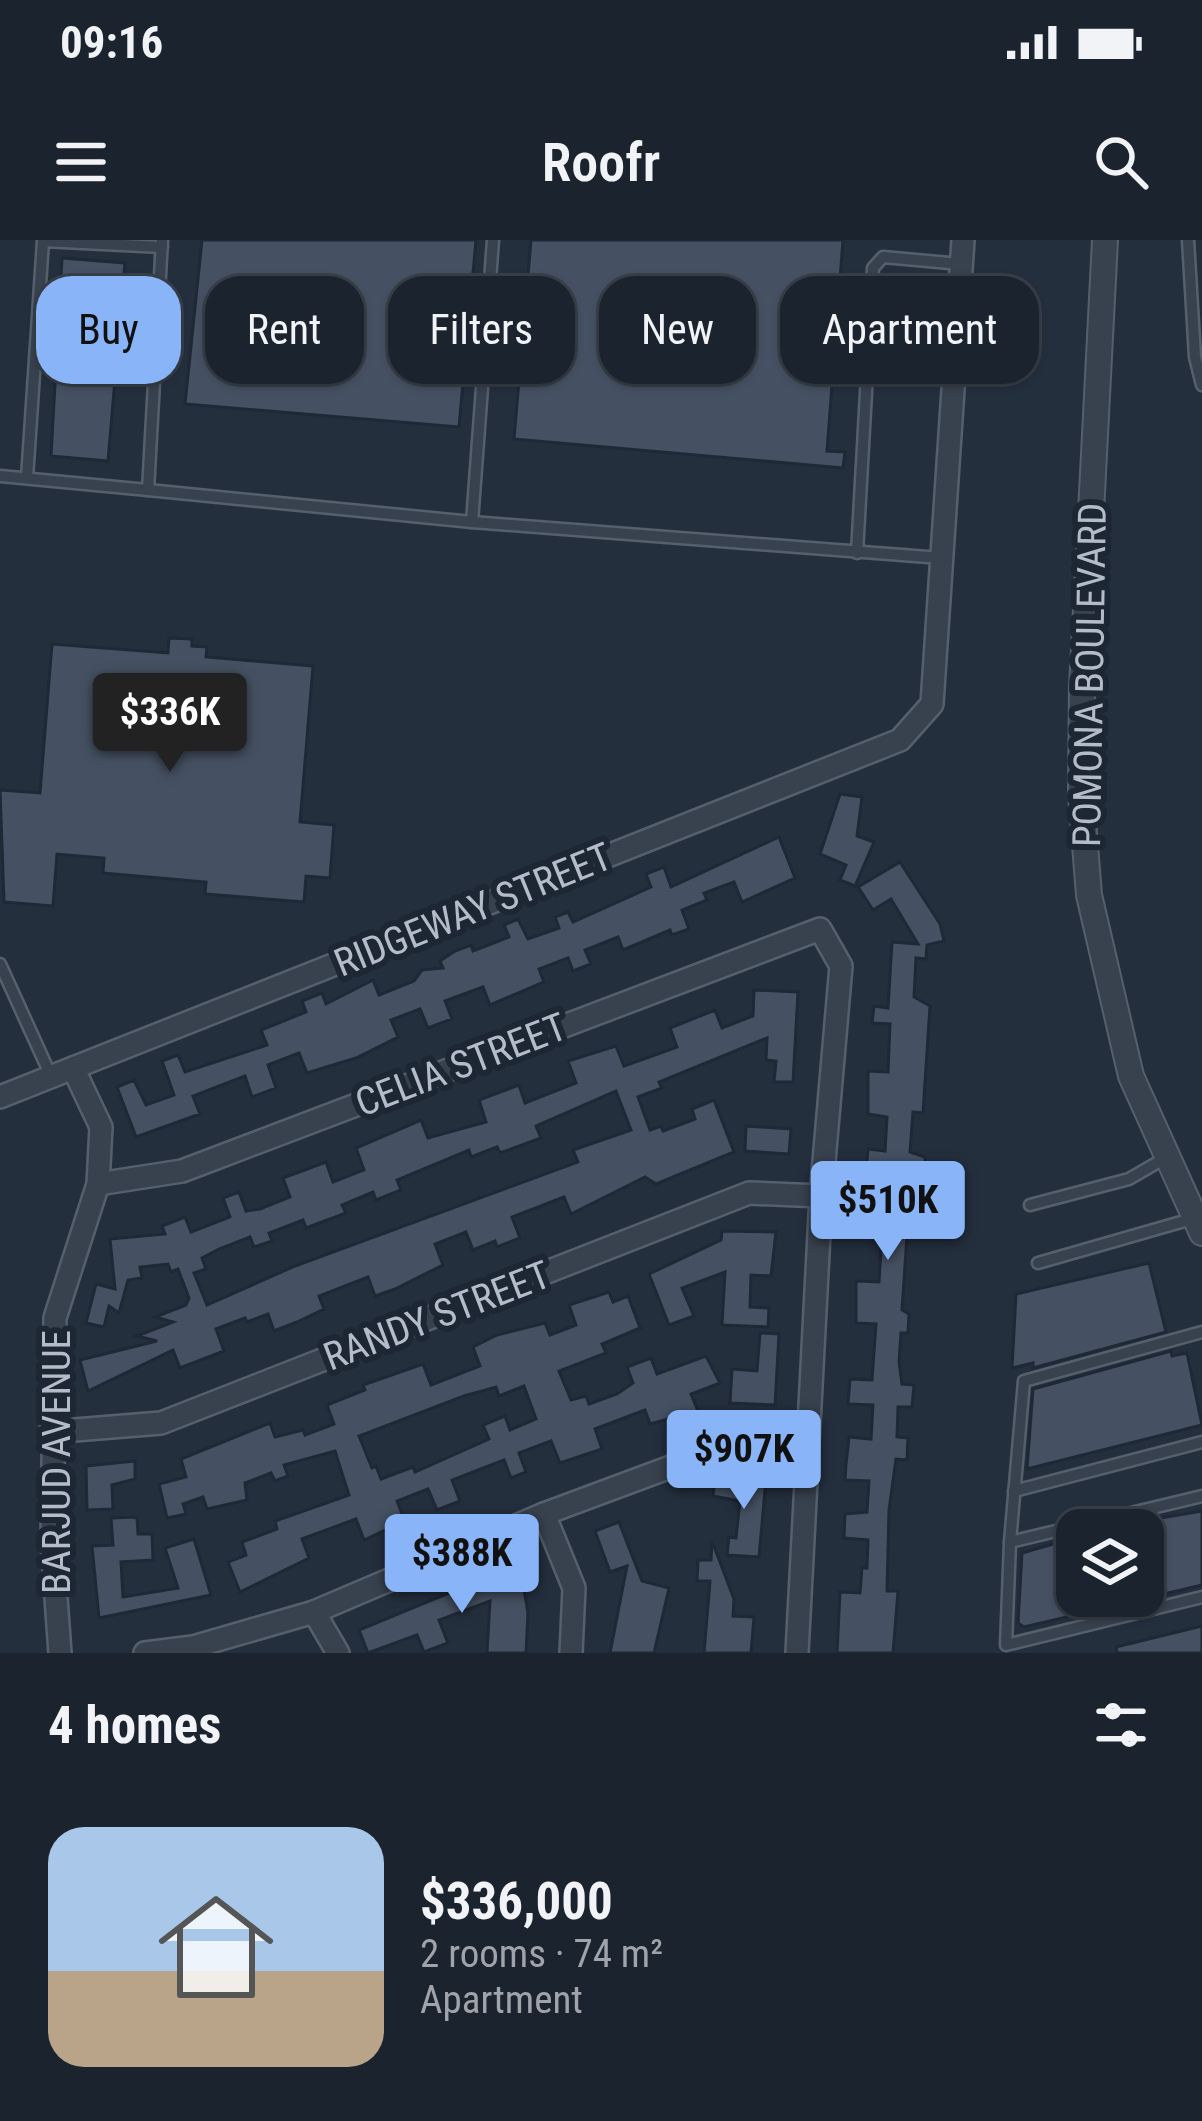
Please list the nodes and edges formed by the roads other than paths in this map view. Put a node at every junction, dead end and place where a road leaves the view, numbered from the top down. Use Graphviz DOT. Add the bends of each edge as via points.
graph roads {
  1 [pos="493,240"];
  2 [pos="963,240"];
  3 [pos="1105,240"];
  4 [pos="1188,240"];
  5 [pos="162,243"];
  6 [pos="961,264"];
  7 [pos="1202,385"];
  8 [pos="0,476"];
  9 [pos="27,478"];
  10 [pos="148,490"];
  11 [pos="472,522"];
  12 [pos="857,553"];
  13 [pos="941,558"];
  14 [pos="0,964"];
  15 [pos="62,1072"];
  16 [pos="0,1096"];
  17 [pos="1168,1157"];
  18 [pos="98,1184"];
  19 [pos="821,1196"];
  20 [pos="1030,1205"];
  21 [pos="1198,1226"];
  22 [pos="1038,1262"];
  23 [pos="1202,1331"];
  24 [pos="50,1432"];
  25 [pos="1202,1442"];
  26 [pos="806,1444"];
  27 [pos="1014,1491"];
  28 [pos="1202,1496"];
  29 [pos="544,1514"];
  30 [pos="1010,1542"];
  31 [pos="1202,1598"];
  32 [pos="314,1612"];
  33 [pos="60,1653"];
  34 [pos="145,1653"];
  35 [pos="338,1653"];
  36 [pos="571,1653"];
  37 [pos="796,1653"];
  1 -- 11 [label="lane"];
  2 -- 6 [label="street"];
  3 -- 17 [label="street, POMONA BOULEVARD" via="1081,795 1107,982 1131,1076"];
  4 -- 7 [label="lane"];
  5 -- 9 [label="lane" via="43,241"];
  5 -- 10 [label="lane"];
  6 -- 12 [label="lane" via="883,257 873,268"];
  6 -- 13 [label="street"];
  8 -- 9 [label="lane"];
  9 -- 10 [label="lane"];
  10 -- 11 [label="lane"];
  11 -- 12 [label="lane"];
  12 -- 13 [label="lane"];
  13 -- 15 [label="street, RIDGEWAY STREET" via="932,704 900,740"];
  14 -- 15 [label="lane"];
  15 -- 16 [label="street, RIDGEWAY STREET"];
  15 -- 18 [label="street, BARJUD AVENUE" via="101,1127"];
  17 -- 20 [label="lane" via="1130,1179"];
  17 -- 21 [label="street, POMONA BOULEVARD"];
  18 -- 19 [label="street, CELIA STREET" via="182,1171 820,929 842,965"];
  18 -- 24 [label="street, BARJUD AVENUE" via="55,1318"];
  19 -- 24 [label="street, RANDY STREET" via="749,1193 161,1424"];
  19 -- 26 [label="street"];
  21 -- 22 [label="lane"];
  23 -- 27 [label="lane" via="1024,1381"];
  24 -- 33 [label="street, BARJUD AVENUE"];
  25 -- 27 [label="lane"];
  26 -- 29 [label="street" via="727,1446"];
  26 -- 37 [label="street"];
  27 -- 30 [label="lane"];
  28 -- 30 [label="lane"];
  29 -- 32 [label="street"];
  29 -- 36 [label="street" via="574,1588"];
  30 -- 31 [label="lane" via="1006,1646"];
  32 -- 34 [label="street"];
  32 -- 35 [label="street"];
}
